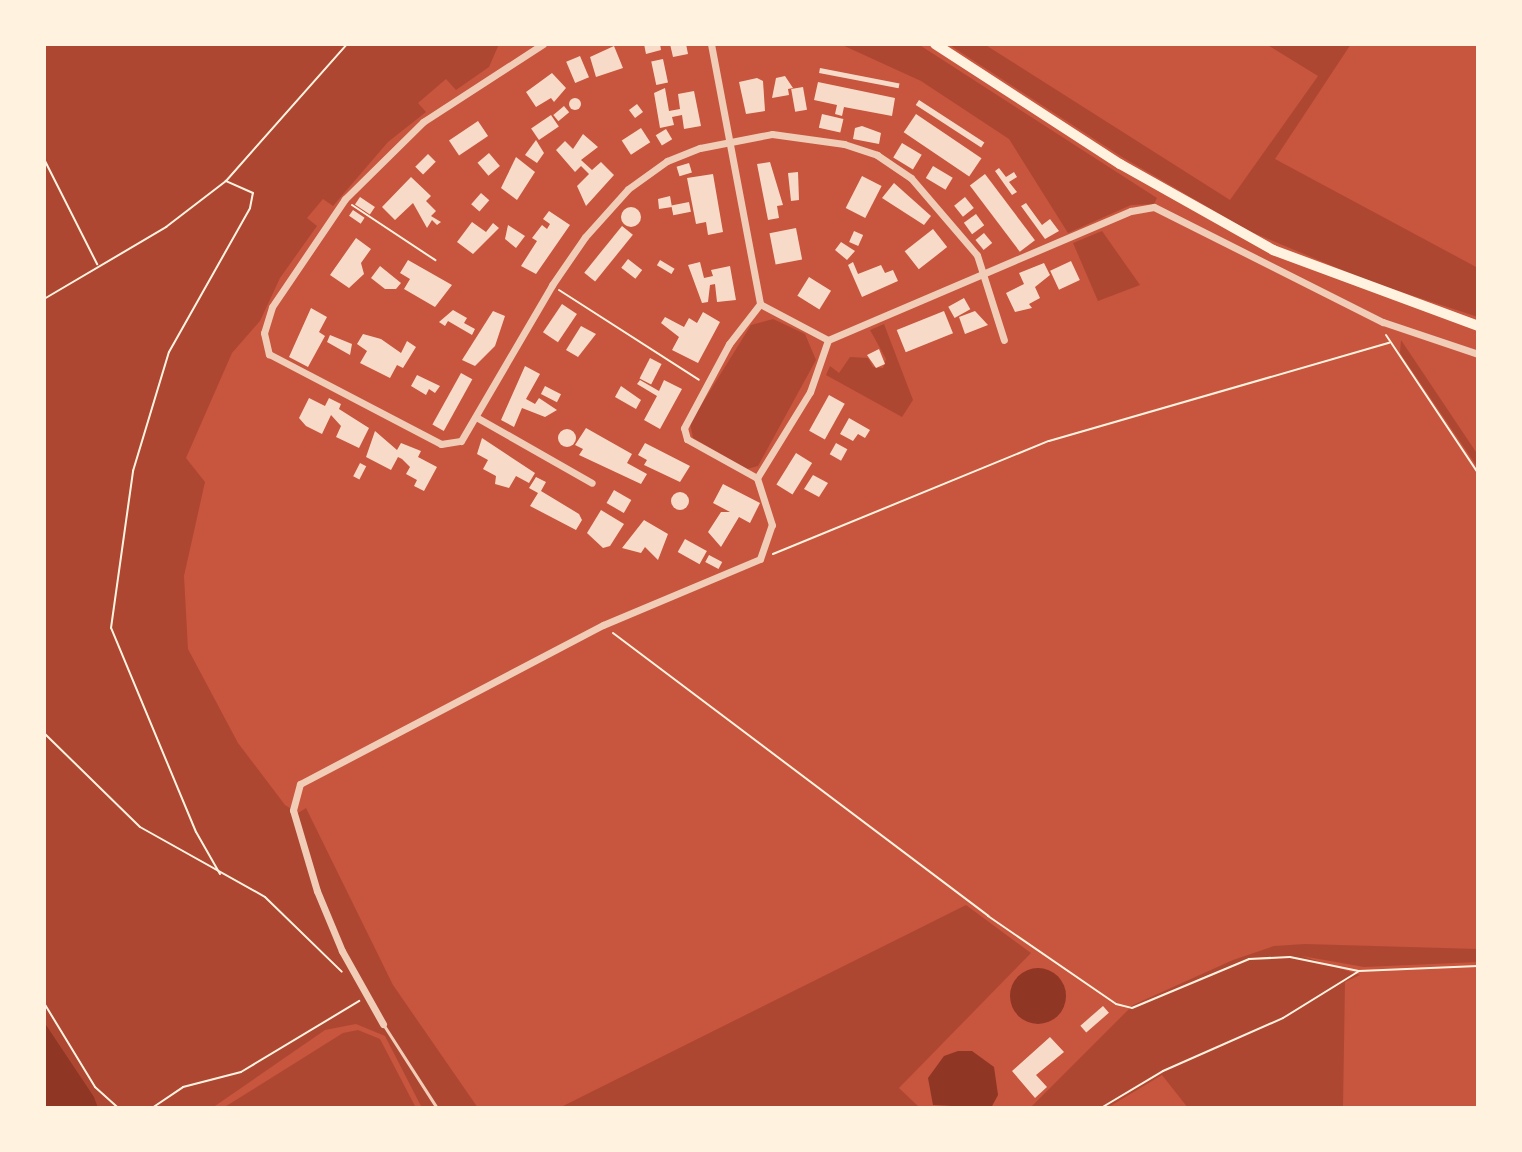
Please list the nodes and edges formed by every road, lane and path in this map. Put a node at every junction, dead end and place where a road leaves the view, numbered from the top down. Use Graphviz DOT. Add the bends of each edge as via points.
graph roads {
  1 [pos="347,44"];
  2 [pos="516,44"];
  3 [pos="543,44"];
  4 [pos="711,44"];
  5 [pos="935,44"];
  6 [pos="522,54"];
  7 [pos="729,139"];
  8 [pos="44,159"];
  9 [pos="226,181"];
  10 [pos="355,206"];
  11 [pos="435,260"];
  12 [pos="97,266"];
  13 [pos="984,274"];
  14 [pos="552,285"];
  15 [pos="44,299"];
  16 [pos="760,304"];
  17 [pos="1383,322"];
  18 [pos="1478,326"];
  19 [pos="828,340"];
  20 [pos="1004,340"];
  21 [pos="1389,343"];
  22 [pos="1478,354"];
  23 [pos="707,385"];
  24 [pos="476,417"];
  25 [pos="1478,473"];
  26 [pos="757,478"];
  27 [pos="592,483"];
  28 [pos="760,559"];
  29 [pos="603,625"];
  30 [pos="44,733"];
  31 [pos="220,874"];
  32 [pos="1478,966"];
  33 [pos="1359,971"];
  34 [pos="349,980"];
  35 [pos="359,992"];
  36 [pos="44,1003"];
  37 [pos="383,1024"];
  38 [pos="118,1108"];
  39 [pos="152,1108"];
  40 [pos="437,1108"];
  41 [pos="1101,1108"];
  1 -- 9 [label="path"];
  2 -- 6 [label="street"];
  3 -- 6 [label="street"];
  4 -- 7 [label="street"];
  5 -- 18 [label="main road" via="1120,164 1273,250"];
  6 -- 24 [label="street" via="423,122 345,199 272,307 264,333 269,354 286,365 441,444 461,441"];
  7 -- 13 [label="street" via="797,136 877,155 939,205 977,255"];
  7 -- 14 [label="street" via="667,161 628,189"];
  7 -- 16 [label="street"];
  8 -- 12 [label="path"];
  9 -- 12 [label="path" via="166,227"];
  9 -- 31 [label="path" via="253,193 250,208 169,352 133,471 111,628 196,832"];
  10 -- 11 [label="path"];
  12 -- 15 [label="path"];
  13 -- 17 [label="street" via="1131,211 1154,207"];
  13 -- 19 [label="street"];
  13 -- 20 [label="street"];
  14 -- 23 [label="path"];
  14 -- 24 [label="street"];
  16 -- 19 [label="street"];
  16 -- 23 [label="street" via="729,344"];
  17 -- 21 [label="path"];
  17 -- 22 [label="street"];
  19 -- 26 [label="street" via="810,392"];
  21 -- 25 [label="path"];
  21 -- 28 [label="path" via="1060,437"];
  23 -- 26 [label="street" via="684,428 687,439"];
  24 -- 27 [label="street"];
  26 -- 28 [label="street" via="772,525"];
  28 -- 29 [label="street"];
  29 -- 33 [label="path" via="988,916 1116,1004 1132,1008 1249,959 1290,957"];
  29 -- 37 [label="street" via="300,784 293,810 317,891 342,951"];
  30 -- 31 [label="path" via="140,827"];
  31 -- 34 [label="path" via="265,897"];
  32 -- 33 [label="path"];
  33 -- 41 [label="path" via="1283,1018 1163,1071"];
  35 -- 39 [label="path" via="365,998 241,1072 183,1087"];
  36 -- 38 [label="path" via="95,1087"];
  37 -- 40 [label="lane"];
}
